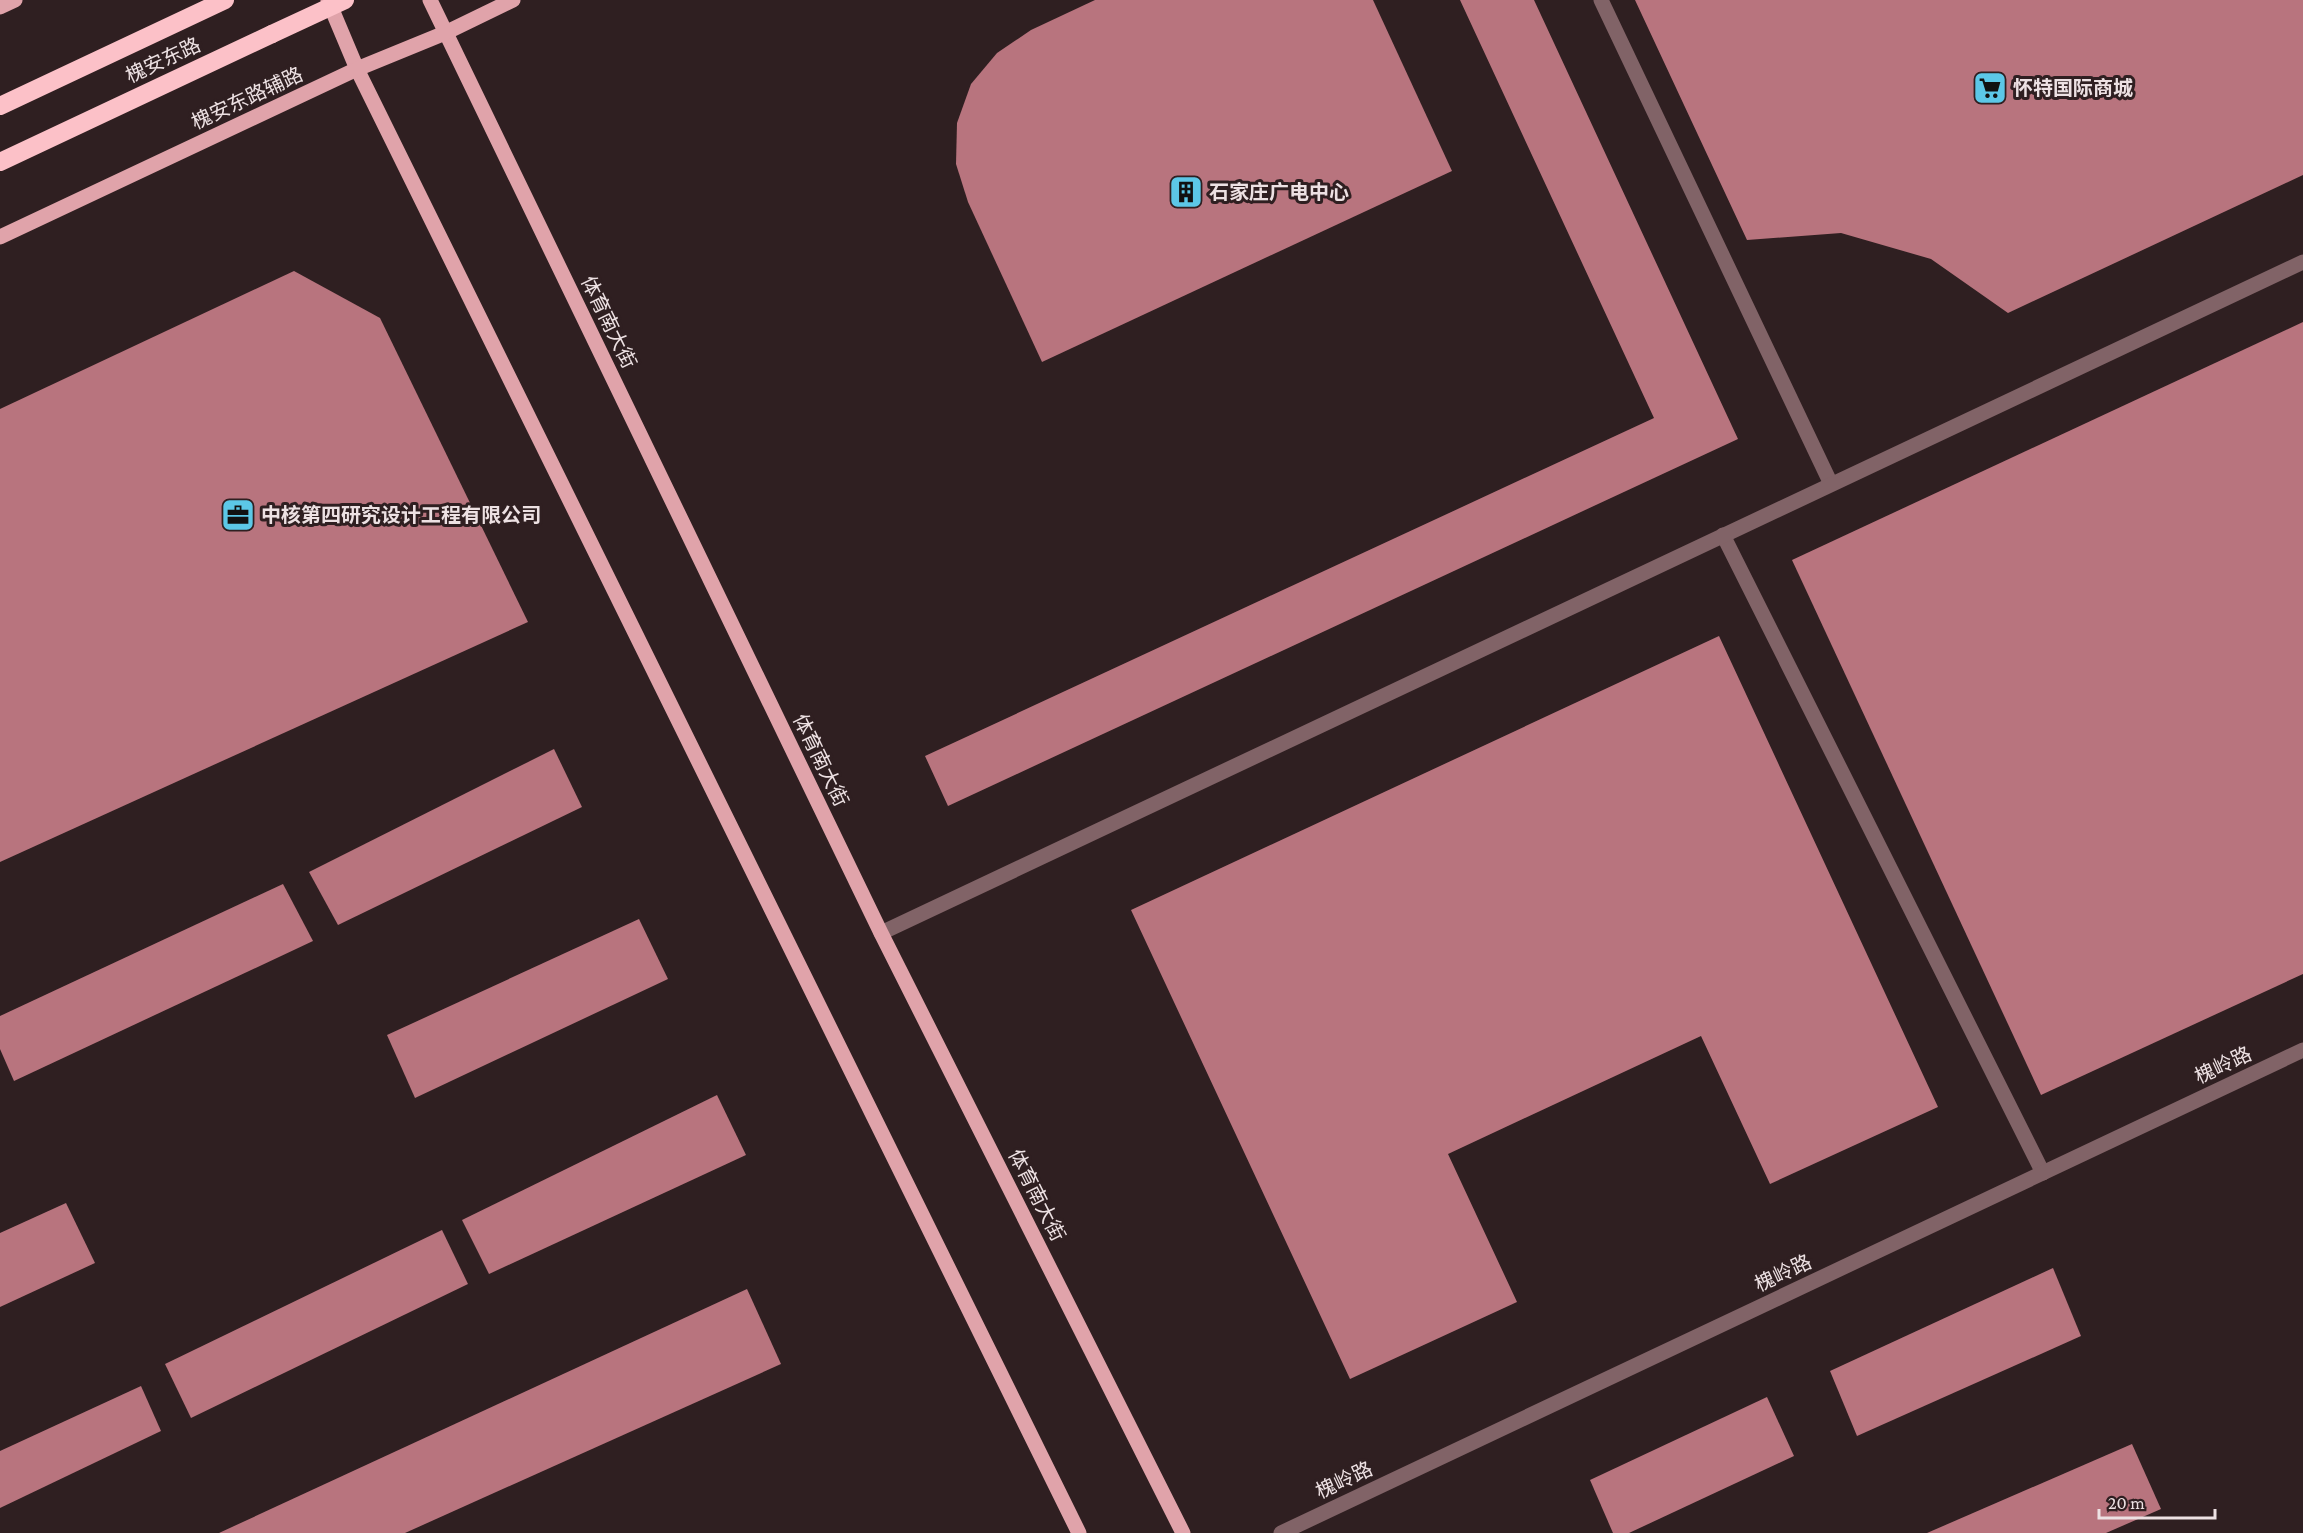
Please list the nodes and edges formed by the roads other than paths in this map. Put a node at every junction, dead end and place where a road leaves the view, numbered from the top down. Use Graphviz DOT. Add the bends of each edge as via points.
graph roads {
  1 [pos="15,0"];
  2 [pos="225,0"];
  3 [pos="328,0"];
  4 [pos="345,0"];
  5 [pos="430,0"];
  6 [pos="513,0"];
  7 [pos="1602,0"];
  8 [pos="0,7"];
  9 [pos="445,33"];
  10 [pos="357,69"];
  11 [pos="0,106"];
  12 [pos="0,162"];
  13 [pos="0,237"];
  14 [pos="2303,262"];
  15 [pos="1831,484"];
  16 [pos="1723,535"];
  17 [pos="881,933"];
  18 [pos="2303,1050"];
  19 [pos="2043,1173"];
  20 [pos="1079,1533"];
  21 [pos="1183,1533"];
  22 [pos="1281,1533"];
  1 -- 8 [label="main road"];
  2 -- 11 [label="highway, 槐安东路"];
  3 -- 10 [label="main road"];
  4 -- 12 [label="highway, 槐安东路, bridge"];
  5 -- 9 [label="main road, 体育南大街"];
  6 -- 9 [label="main road, 槐安东路辅路"];
  7 -- 15 [label="street"];
  9 -- 10 [label="main road, 槐安东路辅路"];
  9 -- 17 [label="main road, 体育南大街"];
  10 -- 13 [label="main road, 槐安东路辅路"];
  10 -- 20 [label="main road"];
  14 -- 15 [label="street"];
  15 -- 16 [label="street"];
  16 -- 17 [label="street"];
  16 -- 19 [label="street"];
  17 -- 21 [label="main road, 体育南大街"];
  18 -- 19 [label="street, 槐岭路"];
  19 -- 22 [label="street, 槐岭路"];
}
